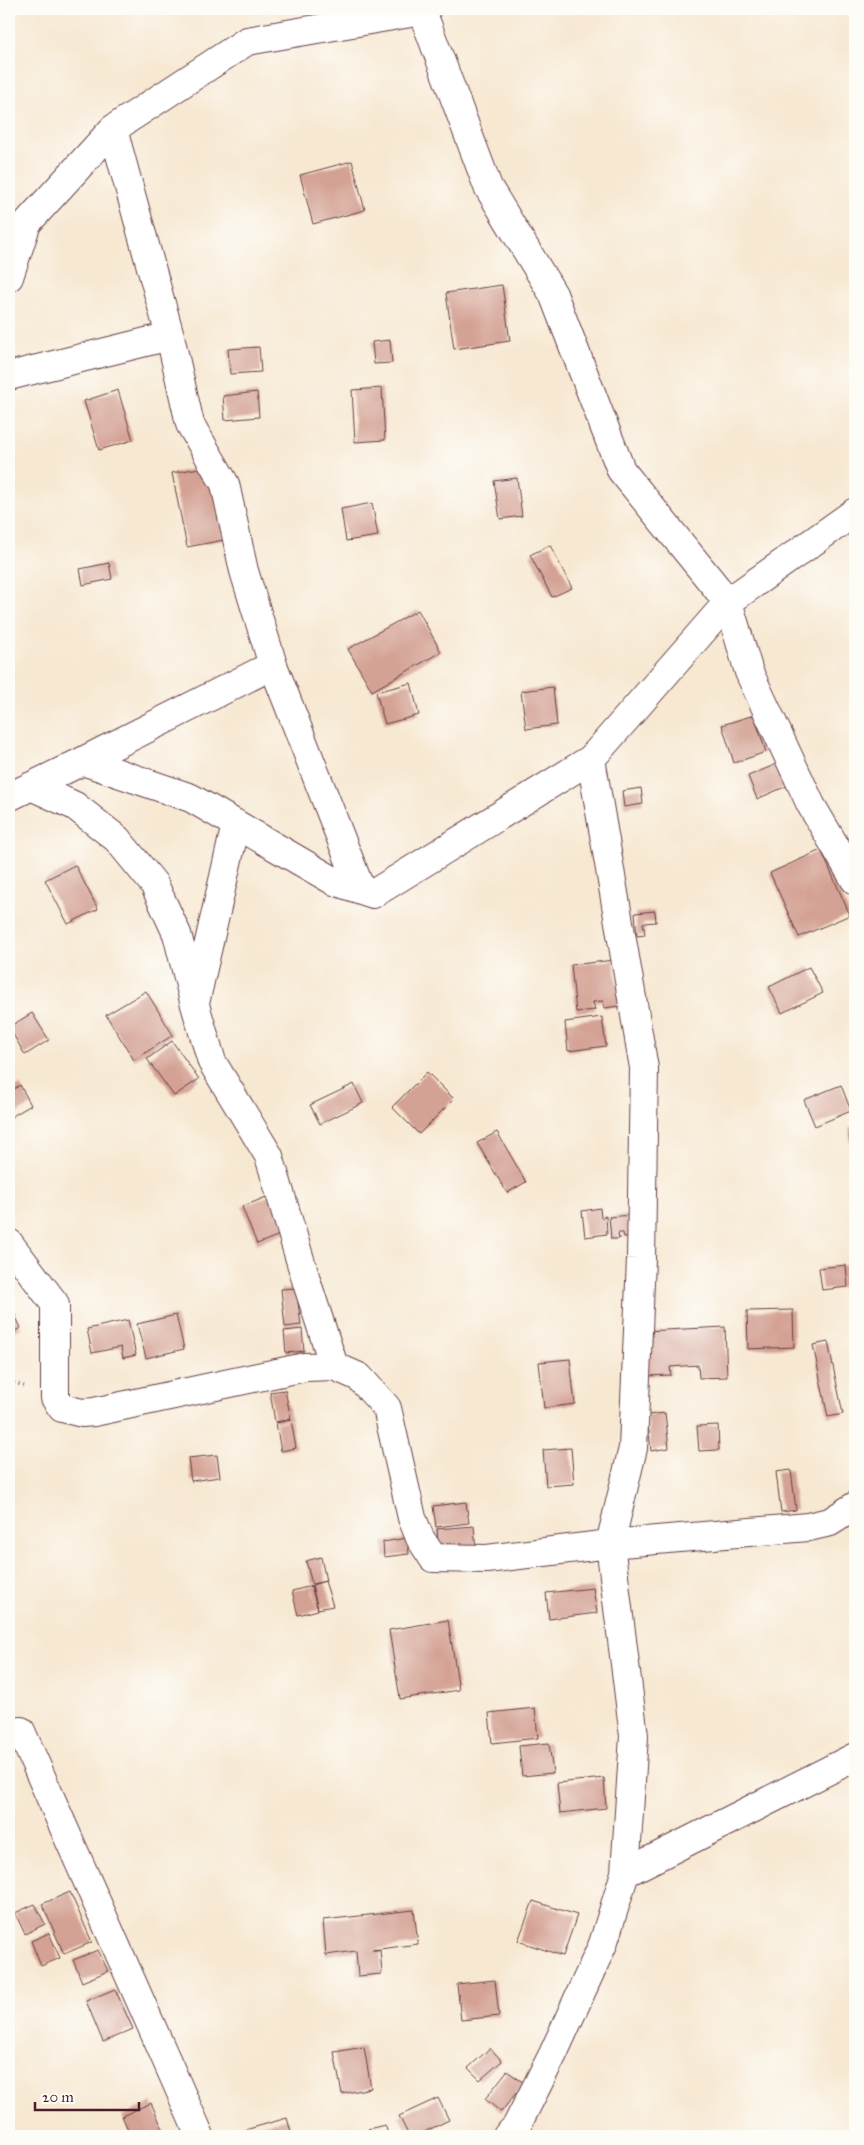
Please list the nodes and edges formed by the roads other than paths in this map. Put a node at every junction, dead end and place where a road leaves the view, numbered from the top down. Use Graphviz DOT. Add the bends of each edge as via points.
graph roads {
  1 [pos="425,10"];
  2 [pos="112,129"];
  3 [pos="9,277"];
  4 [pos="170,336"];
  5 [pos="9,376"];
  6 [pos="855,512"];
  7 [pos="728,602"];
  8 [pos="273,665"];
  9 [pos="591,759"];
  10 [pos="82,761"];
  11 [pos="20,792"];
  12 [pos="236,824"];
  13 [pos="855,880"];
  14 [pos="361,890"];
  15 [pos="194,1005"];
  16 [pos="9,1243"];
  17 [pos="334,1366"];
  18 [pos="855,1506"];
  19 [pos="610,1544"];
  20 [pos="21,1731"];
  21 [pos="855,1757"];
  22 [pos="625,1874"];
  23 [pos="200,2136"];
  24 [pos="507,2136"];
  1 -- 2 [label="street" via="247,41"];
  1 -- 7 [label="street" via="488,187 552,294 621,470"];
  2 -- 3 [label="street" via="27,223"];
  2 -- 4 [label="street"];
  4 -- 5 [label="street"];
  4 -- 8 [label="street" via="190,424 225,484 244,570"];
  6 -- 7 [label="street"];
  7 -- 9 [label="street"];
  7 -- 13 [label="street" via="749,672 811,804"];
  8 -- 10 [label="street"];
  8 -- 14 [label="street"];
  9 -- 14 [label="street" via="373,894"];
  9 -- 19 [label="street" via="644,1068 641,1259 633,1448"];
  10 -- 11 [label="street"];
  10 -- 12 [label="street" via="191,798"];
  11 -- 15 [label="street" via="75,806 117,839 154,884 177,934"];
  12 -- 14 [label="street" via="334,881"];
  12 -- 15 [label="street"];
  15 -- 17 [label="street" via="212,1062 270,1156 306,1283"];
  16 -- 17 [label="street" via="55,1304 55,1398 62,1408 94,1412 305,1367"];
  17 -- 19 [label="street" via="359,1377 387,1408 412,1518 433,1558 487,1559"];
  18 -- 19 [label="street" via="830,1522 808,1527"];
  19 -- 22 [label="street" via="634,1736"];
  20 -- 23 [label="street"];
  21 -- 22 [label="street"];
  22 -- 24 [label="street" via="599,1952 553,2054 516,2127"];
}
